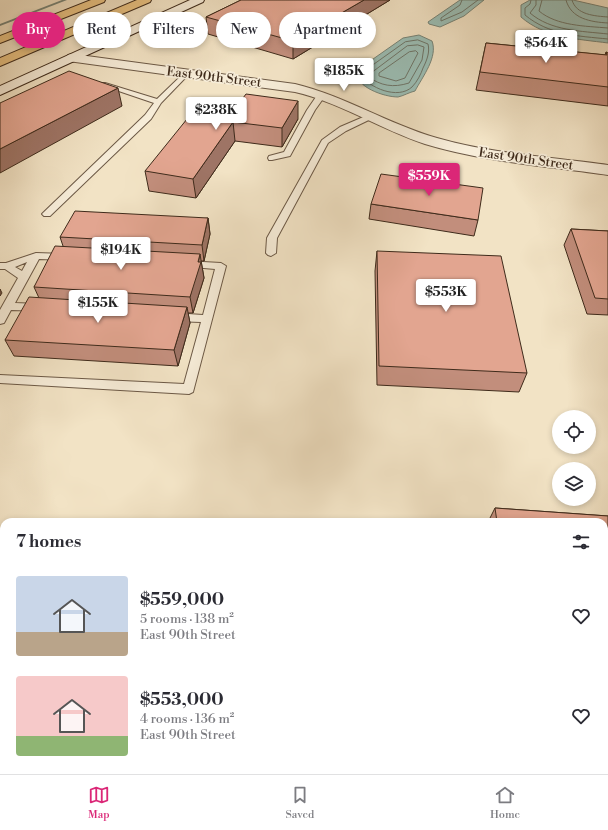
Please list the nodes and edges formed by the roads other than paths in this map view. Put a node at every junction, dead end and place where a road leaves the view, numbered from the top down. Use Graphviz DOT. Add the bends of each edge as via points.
graph roads {
  1 [pos="100,0"];
  2 [pos="146,0"];
  3 [pos="199,0"];
  4 [pos="0,40"];
  5 [pos="72,58"];
  6 [pos="0,62"];
  7 [pos="187,73"];
  8 [pos="94,81"];
  9 [pos="0,91"];
  10 [pos="321,96"];
  11 [pos="158,102"];
  12 [pos="371,117"];
  13 [pos="272,158"];
  14 [pos="608,170"];
  15 [pos="47,214"];
  16 [pos="271,253"];
  17 [pos="36,256"];
  18 [pos="74,258"];
  19 [pos="175,263"];
  20 [pos="3,266"];
  21 [pos="24,277"];
  22 [pos="8,306"];
  23 [pos="48,308"];
  24 [pos="160,316"];
  25 [pos="207,319"];
  26 [pos="0,320"];
  27 [pos="0,379"];
  1 -- 4 [label="highway"];
  2 -- 6 [label="highway"];
  3 -- 5 [label="street"];
  5 -- 7 [label="street, East 90th Street"];
  5 -- 9 [label="street"];
  7 -- 10 [label="street, East 90th Street" via="267,82"];
  7 -- 11 [label="lane"];
  8 -- 11 [label="lane"];
  10 -- 12 [label="street, East 90th Street"];
  10 -- 13 [label="lane" via="287,154"];
  11 -- 15 [label="lane" via="148,117"];
  12 -- 14 [label="street, East 90th Street" via="413,135 447,145"];
  12 -- 16 [label="lane" via="325,142 272,238"];
  17 -- 18 [label="lane"];
  17 -- 20 [label="lane"];
  17 -- 21 [label="lane"];
  19 -- 25 [label="lane" via="221,266"];
  20 -- 21 [label="lane"];
  21 -- 22 [label="lane"];
  22 -- 23 [label="lane"];
  22 -- 26 [label="lane"];
  24 -- 25 [label="lane"];
  25 -- 27 [label="lane" via="189,389"];
}
